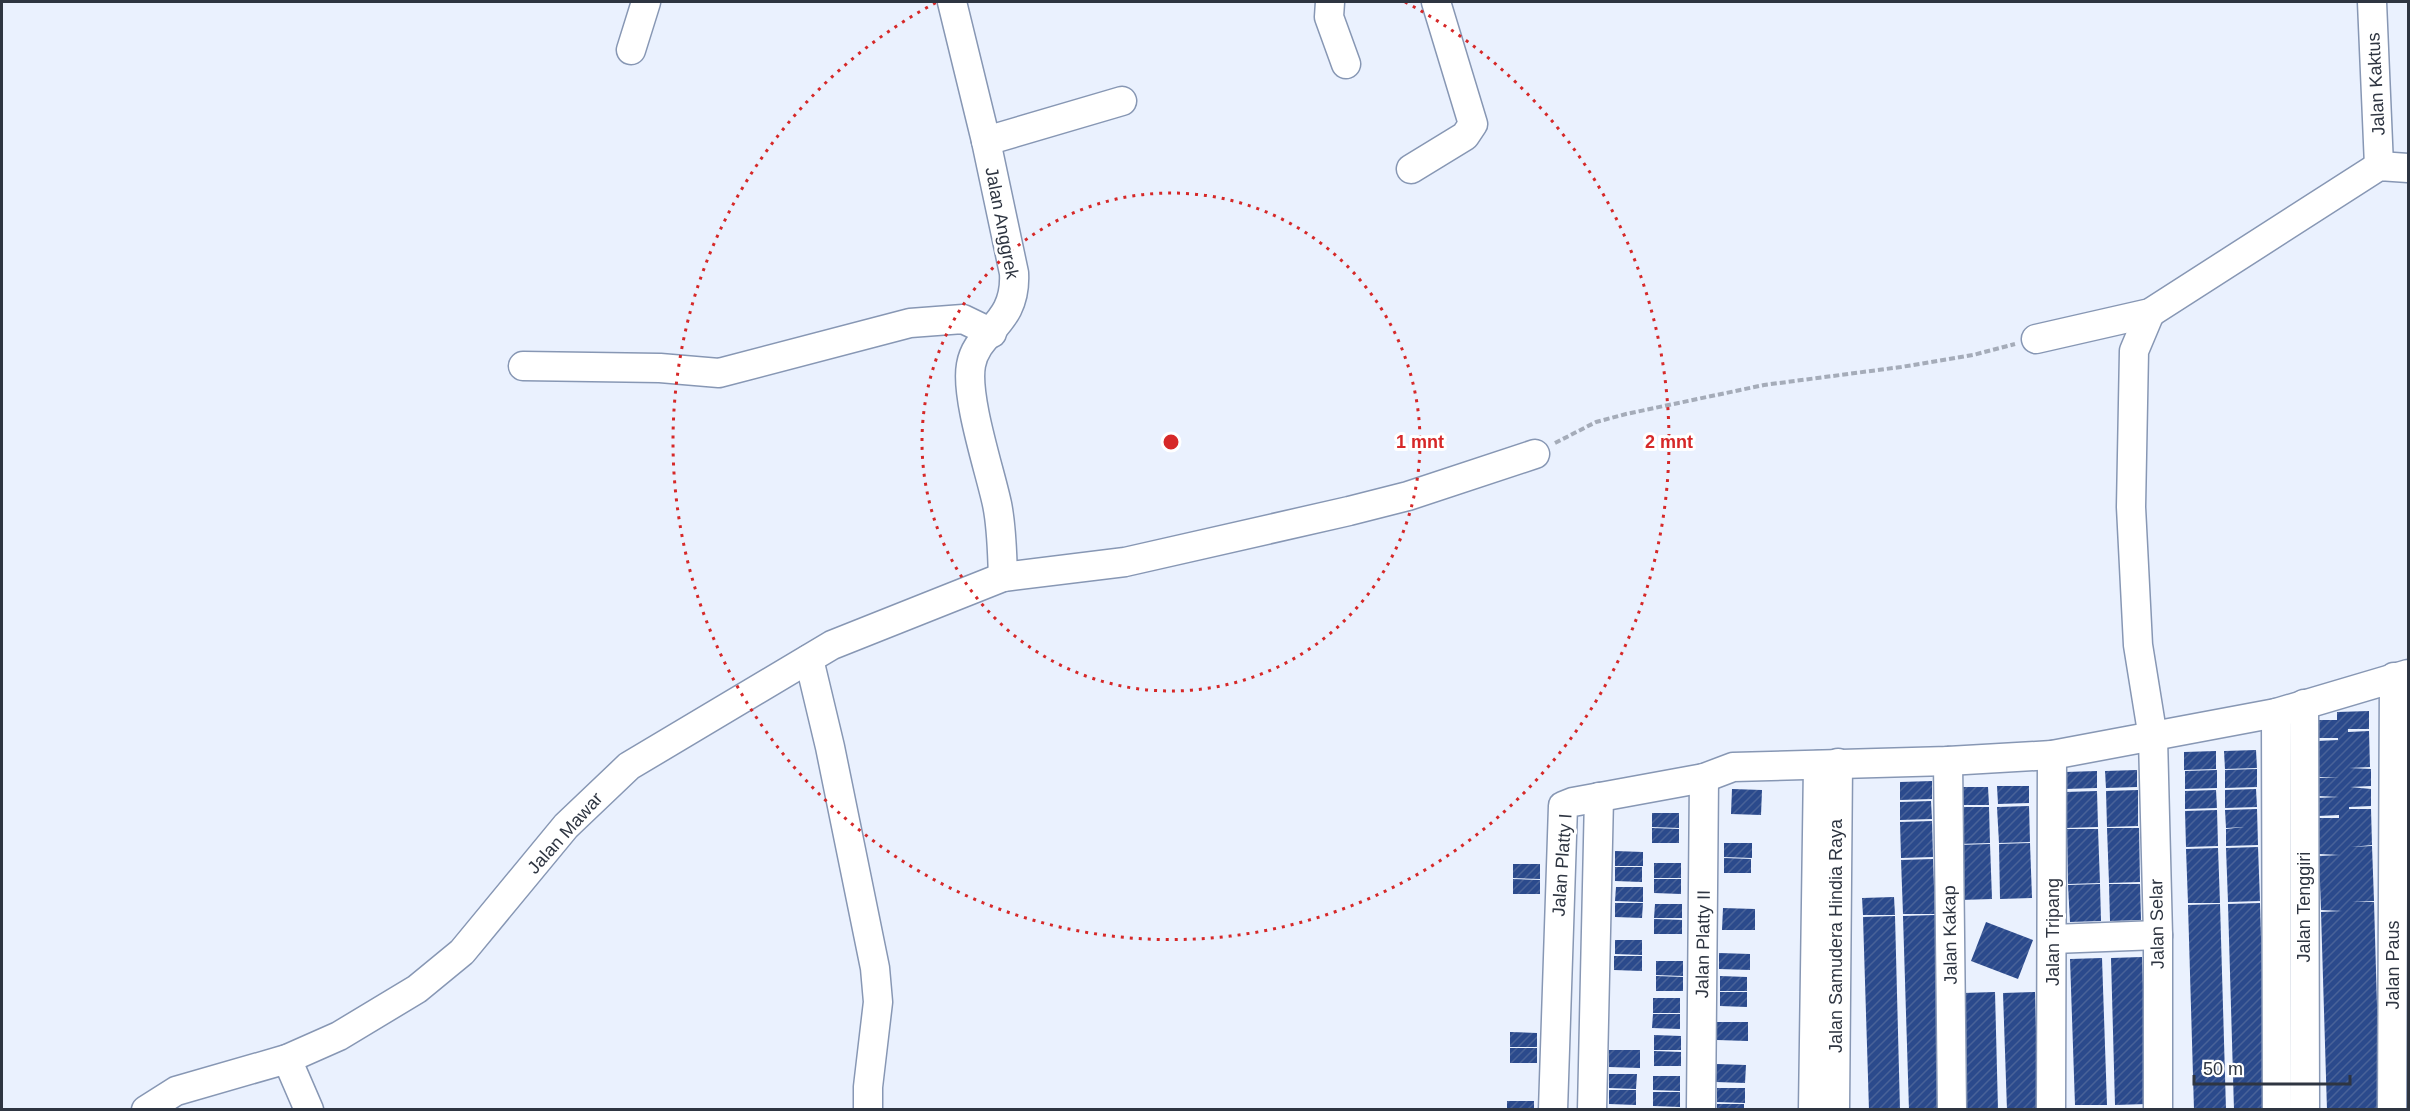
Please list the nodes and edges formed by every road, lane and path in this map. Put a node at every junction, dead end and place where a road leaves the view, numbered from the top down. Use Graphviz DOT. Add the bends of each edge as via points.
graph roads {
  1 [pos="646,2"];
  2 [pos="951,2"];
  3 [pos="1330,2"];
  4 [pos="1436,2"];
  5 [pos="2372,2"];
  6 [pos="631,50"];
  7 [pos="1346,64"];
  8 [pos="1122,101"];
  9 [pos="986,141"];
  10 [pos="2379,165"];
  11 [pos="2409,168"];
  12 [pos="1410,169"];
  13 [pos="2150,313"];
  14 [pos="992,333"];
  15 [pos="2036,339"];
  16 [pos="524,366"];
  17 [pos="1534,454"];
  18 [pos="1003,577"];
  19 [pos="809,659"];
  20 [pos="2402,676"];
  21 [pos="2304,704"];
  22 [pos="2276,713"];
  23 [pos="2152,738"];
  24 [pos="2052,755"];
  25 [pos="1948,761"];
  26 [pos="1828,764"];
  27 [pos="1704,778"];
  28 [pos="1599,797"];
  29 [pos="2401,905"];
  30 [pos="2158,936"];
  31 [pos="2053,939"];
  32 [pos="2400,998"];
  33 [pos="287,1059"];
  34 [pos="146,1110"];
  35 [pos="309,1110"];
  36 [pos="868,1110"];
  37 [pos="1553,1110"];
  38 [pos="1592,1110"];
  39 [pos="1701,1110"];
  40 [pos="1813,1110"];
  41 [pos="1835,1110"];
  42 [pos="1952,1110"];
  43 [pos="2051,1110"];
  44 [pos="2158,1110"];
  45 [pos="2277,1110"];
  46 [pos="2305,1110"];
  47 [pos="2392,1110"];
  1 -- 6 [label="street"];
  2 -- 9 [label="street, Jalan Anggrek"];
  3 -- 7 [label="street" via="1329,17"];
  4 -- 12 [label="street" via="1473,124 1466,136"];
  5 -- 10 [label="street, Jalan Kaktus"];
  8 -- 9 [label="street"];
  9 -- 14 [label="street, Jalan Anggrek" via="1015,290 1005,316"];
  10 -- 11 [label="street"];
  10 -- 13 [label="street"];
  13 -- 15 [label="street"];
  13 -- 23 [label="street, Jalan Selar" via="2134,351 2131,507 2138,645"];
  14 -- 16 [label="street" via="963,319 910,323 719,373"];
  14 -- 18 [label="street, Jalan Anggrek" via="971,365 972,391 997,506"];
  15 -- 17 [label="path" via="1973,355 1764,385 1626,414 1596,422"];
  17 -- 18 [label="street, Jalan Mawar" via="1408,496 1349,511 1125,562"];
  18 -- 19 [label="street, Jalan Mawar" via="832,645"];
  19 -- 33 [label="street, Jalan Mawar" via="629,766 566,826 462,952 417,989 339,1036"];
  19 -- 36 [label="street" via="875,968 878,1002"];
  20 -- 21 [label="street, Jalan Platty I"];
  20 -- 29 [label="street, Jalan Paus"];
  21 -- 22 [label="street, Jalan Platty I"];
  21 -- 46 [label="street, Jalan Tenggiri"];
  22 -- 23 [label="street, Jalan Platty I"];
  22 -- 45 [label="street, Jalan Tenggiri"];
  23 -- 24 [label="street, Jalan Platty I"];
  23 -- 30 [label="street, Jalan Selar"];
  24 -- 25 [label="street, Jalan Platty I"];
  24 -- 31 [label="street, Jalan Tripang"];
  25 -- 26 [label="street, Jalan Platty I"];
  25 -- 42 [label="street, Jalan Kakap"];
  26 -- 27 [label="street, Jalan Platty I" via="1733,767"];
  26 -- 40 [label="street, Jalan Samudera Hindia Raya"];
  26 -- 41 [label="street, Jalan Samudera Hindia Raya"];
  27 -- 28 [label="street, Jalan Platty I"];
  27 -- 39 [label="street, Jalan Platty II"];
  28 -- 37 [label="street, Jalan Platty I" via="1563,806 1561,815"];
  28 -- 38 [label="street"];
  29 -- 32 [label="street, Jalan Paus"];
  30 -- 31 [label="street"];
  30 -- 44 [label="street, Jalan Selar"];
  31 -- 43 [label="street, Jalan Tripang"];
  32 -- 47 [label="street, Jalan Paus"];
  33 -- 34 [label="street, Jalan Mawar" via="176,1091"];
  33 -- 35 [label="street"];
}
